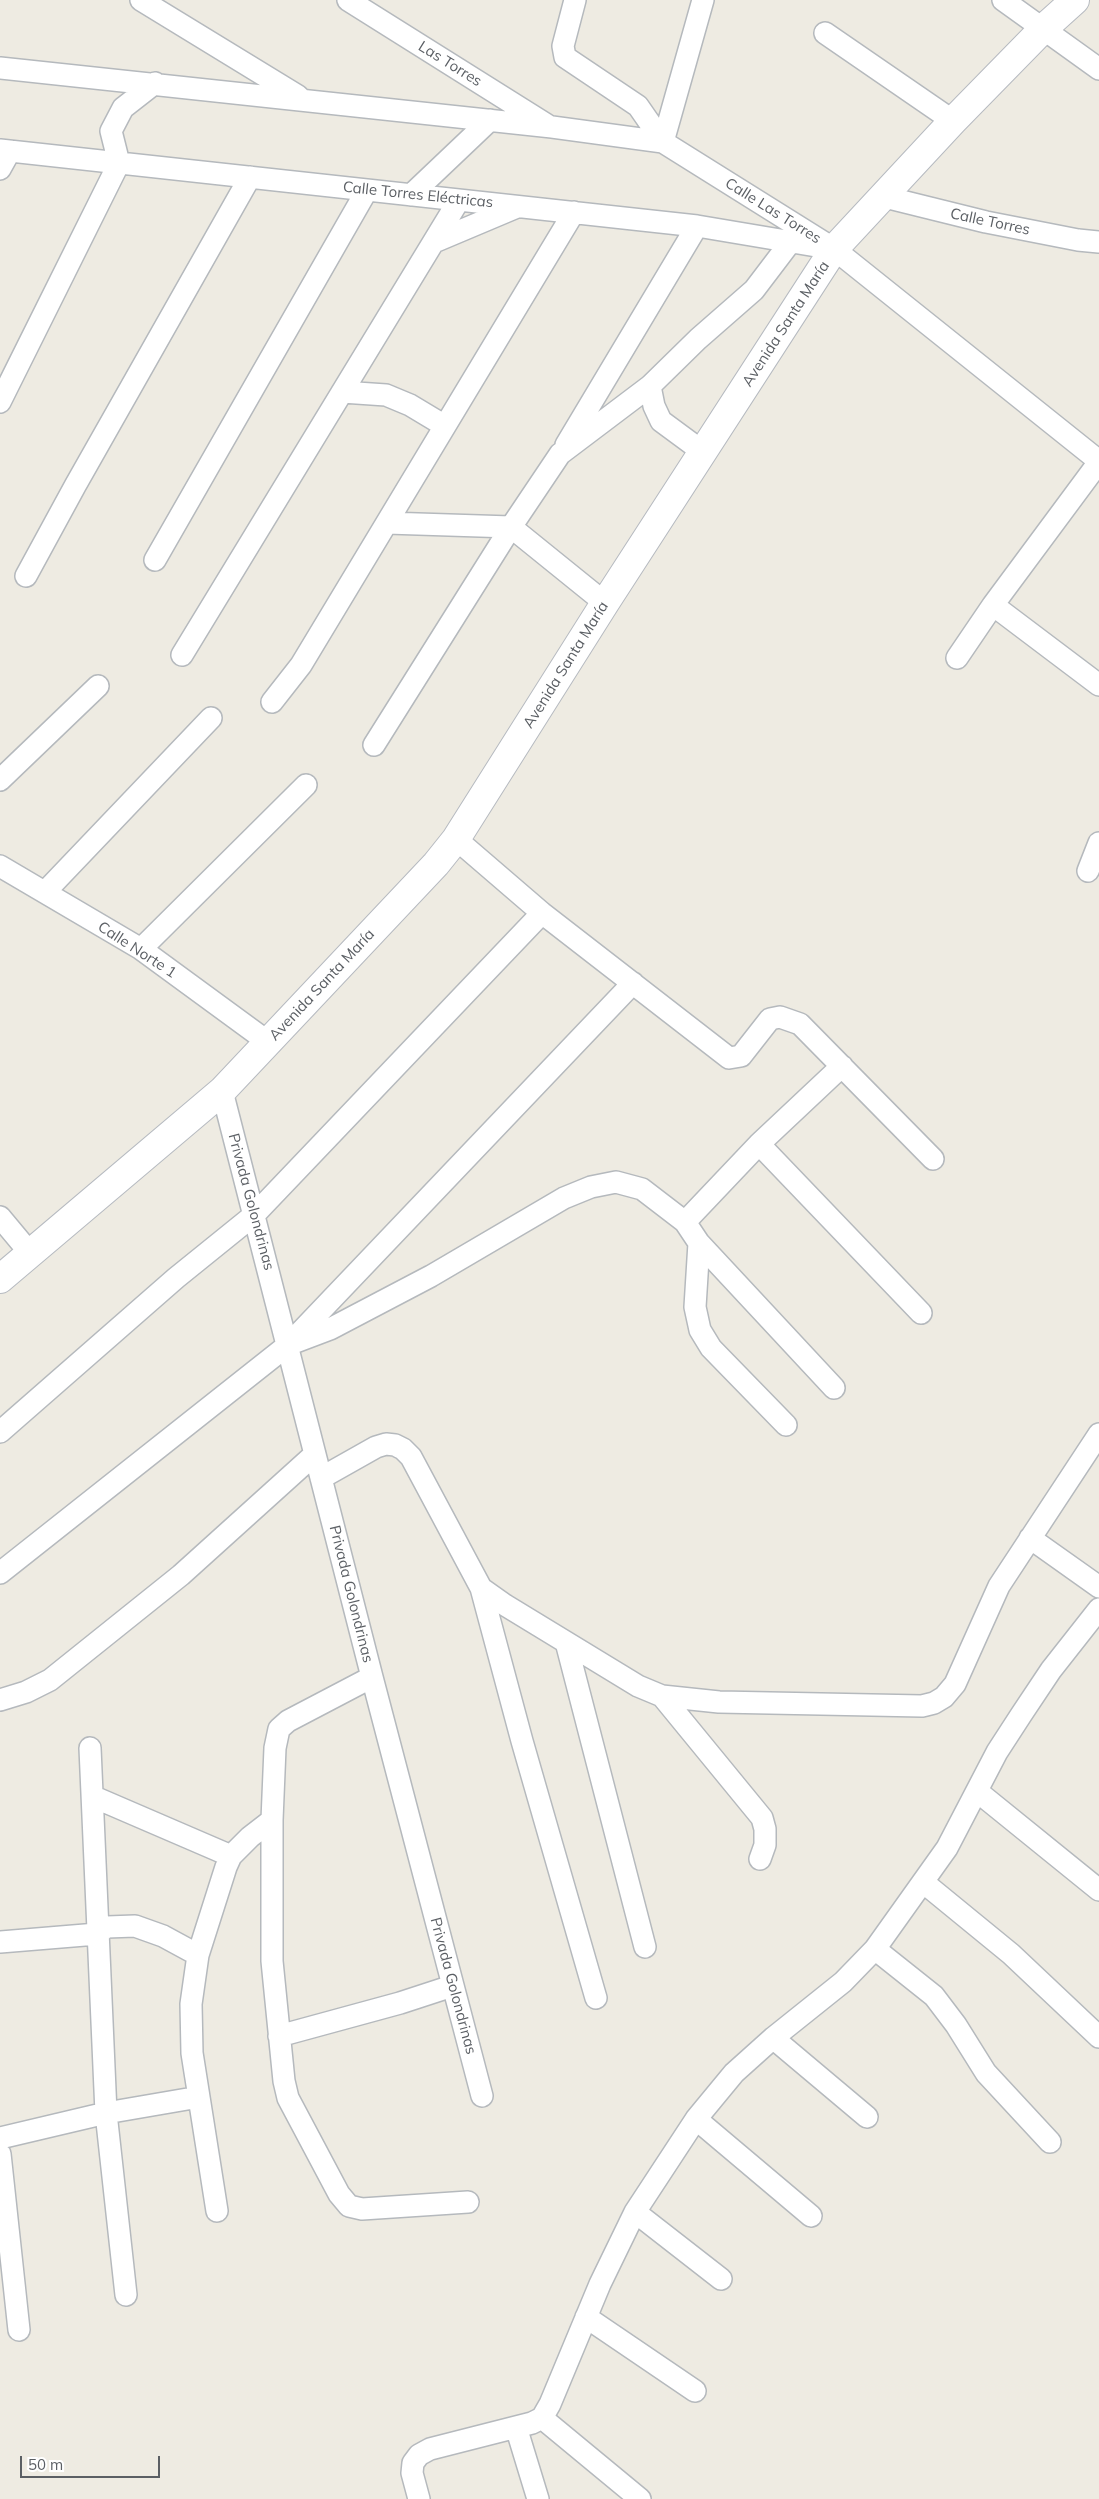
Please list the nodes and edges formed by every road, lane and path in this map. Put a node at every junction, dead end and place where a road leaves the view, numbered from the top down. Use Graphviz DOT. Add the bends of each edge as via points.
graph roads {
  1 [pos="141,0"];
  2 [pos="348,0"];
  3 [pos="575,0"];
  4 [pos="703,0"];
  5 [pos="1002,0"];
  6 [pos="1075,0"];
  7 [pos="1044,28"];
  8 [pos="825,33"];
  9 [pos="0,68"];
  10 [pos="1099,69"];
  11 [pos="155,83"];
  12 [pos="304,100"];
  13 [pos="490,120"];
  14 [pos="953,121"];
  15 [pos="552,127"];
  16 [pos="663,142"];
  17 [pos="3,157"];
  18 [pos="119,163"];
  19 [pos="250,177"];
  20 [pos="368,190"];
  21 [pos="410,195"];
  22 [pos="881,196"];
  23 [pos="460,200"];
  24 [pos="518,206"];
  25 [pos="574,212"];
  26 [pos="697,226"];
  27 [pos="792,240"];
  28 [pos="434,242"];
  29 [pos="1099,242"];
  30 [pos="834,249"];
  31 [pos="650,386"];
  32 [pos="342,392"];
  33 [pos="0,402"];
  34 [pos="445,426"];
  35 [pos="703,452"];
  36 [pos="560,454"];
  37 [pos="1099,461"];
  38 [pos="386,523"];
  39 [pos="510,526"];
  40 [pos="155,560"];
  41 [pos="26,576"];
  42 [pos="605,603"];
  43 [pos="993,605"];
  44 [pos="182,655"];
  45 [pos="957,658"];
  46 [pos="1099,684"];
  47 [pos="98,686"];
  48 [pos="272,702"];
  49 [pos="211,718"];
  50 [pos="374,745"];
  51 [pos="0,780"];
  52 [pos="306,785"];
  53 [pos="456,840"];
  54 [pos="1099,844"];
  55 [pos="0,866"];
  56 [pos="1088,871"];
  57 [pos="45,892"];
  58 [pos="542,913"];
  59 [pos="141,949"];
  60 [pos="633,983"];
  61 [pos="268,1042"];
  62 [pos="842,1066"];
  63 [pos="222,1092"];
  64 [pos="759,1144"];
  65 [pos="933,1159"];
  66 [pos="254,1215"];
  67 [pos="0,1217"];
  68 [pos="685,1222"];
  69 [pos="699,1243"];
  70 [pos="30,1253"];
  71 [pos="0,1279"];
  72 [pos="922,1313"];
  73 [pos="288,1344"];
  74 [pos="834,1388"];
  75 [pos="786,1425"];
  76 [pos="0,1432"];
  77 [pos="1099,1434"];
  78 [pos="315,1454"];
  79 [pos="321,1478"];
  80 [pos="1030,1538"];
  81 [pos="0,1573"];
  82 [pos="1099,1587"];
  83 [pos="482,1588"];
  84 [pos="1099,1609"];
  85 [pos="566,1642"];
  86 [pos="372,1677"];
  87 [pos="662,1696"];
  88 [pos="0,1700"];
  89 [pos="90,1748"];
  90 [pos="978,1792"];
  91 [pos="94,1797"];
  92 [pos="272,1820"];
  93 [pos="231,1856"];
  94 [pos="760,1859"];
  95 [pos="923,1882"];
  96 [pos="1099,1890"];
  97 [pos="97,1934"];
  98 [pos="0,1942"];
  99 [pos="645,1947"];
  100 [pos="875,1949"];
  101 [pos="198,1955"];
  102 [pos="452,1986"];
  103 [pos="596,1998"];
  104 [pos="279,2036"];
  105 [pos="1099,2037"];
  106 [pos="773,2038"];
  107 [pos="482,2096"];
  108 [pos="198,2098"];
  109 [pos="106,2113"];
  110 [pos="867,2118"];
  111 [pos="696,2119"];
  112 [pos="0,2138"];
  113 [pos="1050,2142"];
  114 [pos="0,2154"];
  115 [pos="468,2202"];
  116 [pos="217,2211"];
  117 [pos="635,2212"];
  118 [pos="811,2216"];
  119 [pos="721,2279"];
  120 [pos="126,2295"];
  121 [pos="586,2317"];
  122 [pos="19,2330"];
  123 [pos="695,2391"];
  124 [pos="542,2418"];
  125 [pos="516,2427"];
  126 [pos="419,2499"];
  127 [pos="538,2499"];
  128 [pos="640,2499"];
  1 -- 12 [label="street"];
  2 -- 15 [label="street, Las Torres"];
  3 -- 16 [label="street, Calle Las Torres" via="562,46 565,57 638,106"];
  4 -- 16 [label="street"];
  5 -- 7 [label="street"];
  6 -- 7 [label="main road, Avenida Santa María"];
  7 -- 10 [label="street"];
  7 -- 14 [label="main road, Avenida Santa María"];
  8 -- 14 [label="street"];
  9 -- 11 [label="street"];
  11 -- 12 [label="street"];
  11 -- 18 [label="street" via="123,108 111,131"];
  12 -- 13 [label="street"];
  13 -- 15 [label="street"];
  13 -- 21 [label="street"];
  14 -- 22 [label="main road, Avenida Santa María"];
  15 -- 16 [label="street"];
  16 -- 30 [label="street, Calle Las Torres"];
  17 -- 18 [label="street, Calle Torres Eléctricas"];
  18 -- 19 [label="street, Calle Torres Eléctricas"];
  18 -- 33 [label="street"];
  19 -- 20 [label="street, Calle Torres Eléctricas"];
  19 -- 41 [label="street"];
  20 -- 21 [label="street, Calle Torres Eléctricas"];
  20 -- 40 [label="street"];
  21 -- 23 [label="street, Calle Torres Eléctricas"];
  22 -- 29 [label="street, Calle Torres" via="986,222"];
  22 -- 30 [label="main road, Avenida Santa María"];
  23 -- 24 [label="street, Calle Torres Eléctricas"];
  23 -- 28 [label="street"];
  24 -- 25 [label="street, Calle Torres Eléctricas"];
  24 -- 28 [label="street"];
  25 -- 26 [label="street, Calle Torres Eléctricas"];
  25 -- 34 [label="street"];
  26 -- 27 [label="street, Calle Torres Eléctricas"];
  26 -- 36 [label="street"];
  27 -- 30 [label="street, Calle Torres Eléctricas"];
  27 -- 31 [label="street" via="754,290"];
  28 -- 32 [label="street"];
  30 -- 35 [label="main road, Avenida Santa María"];
  30 -- 37 [label="street, Calle Las Torres"];
  31 -- 35 [label="street" via="661,421"];
  31 -- 36 [label="street"];
  32 -- 34 [label="street" via="386,395"];
  32 -- 44 [label="street"];
  34 -- 38 [label="street"];
  35 -- 42 [label="main road, Avenida Santa María"];
  36 -- 39 [label="street"];
  37 -- 43 [label="street"];
  38 -- 39 [label="street"];
  38 -- 48 [label="street" via="301,665"];
  39 -- 42 [label="street"];
  39 -- 50 [label="street"];
  42 -- 53 [label="main road, Avenida Santa María"];
  43 -- 45 [label="street"];
  43 -- 46 [label="street"];
  47 -- 51 [label="street"];
  49 -- 57 [label="street"];
  52 -- 59 [label="street"];
  53 -- 58 [label="street"];
  53 -- 61 [label="main road, Avenida Santa María"];
  54 -- 56 [label="street"];
  55 -- 57 [label="street, Calle Norte 1"];
  57 -- 59 [label="street, Calle Norte 1"];
  58 -- 60 [label="street"];
  58 -- 66 [label="street"];
  59 -- 61 [label="street, Calle Norte 1"];
  60 -- 62 [label="street" via="729,1058 741,1056 770,1019 780,1017 800,1024"];
  60 -- 73 [label="street"];
  61 -- 63 [label="main road, Avenida Santa María"];
  62 -- 64 [label="street"];
  62 -- 65 [label="street"];
  63 -- 66 [label="street, Privada Golondrinas"];
  63 -- 70 [label="main road, Avenida Santa María"];
  64 -- 68 [label="street"];
  64 -- 72 [label="street"];
  66 -- 73 [label="street, Privada Golondrinas"];
  66 -- 76 [label="street" via="176,1278"];
  67 -- 70 [label="street"];
  68 -- 69 [label="street"];
  68 -- 73 [label="street" via="642,1189 616,1182 591,1187 564,1198 431,1276 330,1329"];
  69 -- 74 [label="street"];
  69 -- 75 [label="street" via="694,1307 700,1330 711,1348"];
  70 -- 71 [label="main road, Avenida Santa María"];
  73 -- 78 [label="street, Privada Golondrinas"];
  73 -- 81 [label="street"];
  77 -- 80 [label="street"];
  78 -- 79 [label="street, Privada Golondrinas"];
  78 -- 88 [label="street" via="181,1575 50,1680"];
  79 -- 83 [label="street" via="376,1447 386,1444 402,1449 411,1457"];
  79 -- 86 [label="street, Privada Golondrinas"];
  80 -- 82 [label="street"];
  80 -- 87 [label="street" via="999,1586 955,1684 934,1703 882,1707 719,1702"];
  83 -- 85 [label="street" via="505,1606"];
  83 -- 103 [label="street"];
  84 -- 90 [label="street" via="1051,1670 997,1752"];
  85 -- 87 [label="street" via="638,1686"];
  85 -- 99 [label="street"];
  86 -- 92 [label="street" via="288,1721 279,1729 275,1748"];
  86 -- 102 [label="street, Privada Golondrinas"];
  87 -- 94 [label="street" via="762,1818 766,1829"];
  89 -- 91 [label="street"];
  90 -- 95 [label="street" via="947,1848"];
  90 -- 96 [label="street"];
  91 -- 93 [label="street"];
  91 -- 97 [label="street"];
  92 -- 93 [label="street"];
  92 -- 104 [label="street" via="272,1961"];
  93 -- 101 [label="street"];
  95 -- 100 [label="street"];
  95 -- 105 [label="street" via="1012,1954"];
  97 -- 98 [label="street"];
  97 -- 101 [label="street" via="107,1927 135,1926 163,1936"];
  97 -- 109 [label="street"];
  100 -- 106 [label="street" via="843,1982"];
  100 -- 113 [label="street" via="934,1996 986,2073"];
  101 -- 108 [label="street" via="191,2004"];
  102 -- 104 [label="street" via="382,2009"];
  102 -- 107 [label="street, Privada Golondrinas"];
  104 -- 115 [label="street" via="288,2098 339,2194 349,2206 362,2209"];
  106 -- 110 [label="street"];
  106 -- 111 [label="street" via="734,2073"];
  108 -- 109 [label="street"];
  108 -- 116 [label="street"];
  109 -- 112 [label="street"];
  109 -- 120 [label="street"];
  111 -- 117 [label="street"];
  111 -- 118 [label="street"];
  114 -- 122 [label="street"];
  117 -- 119 [label="street"];
  117 -- 121 [label="street"];
  121 -- 123 [label="street"];
  121 -- 124 [label="street"];
  124 -- 125 [label="street"];
  124 -- 128 [label="street"];
  125 -- 126 [label="street" via="430,2449 419,2455 413,2462 412,2473"];
  125 -- 127 [label="street"];
}
